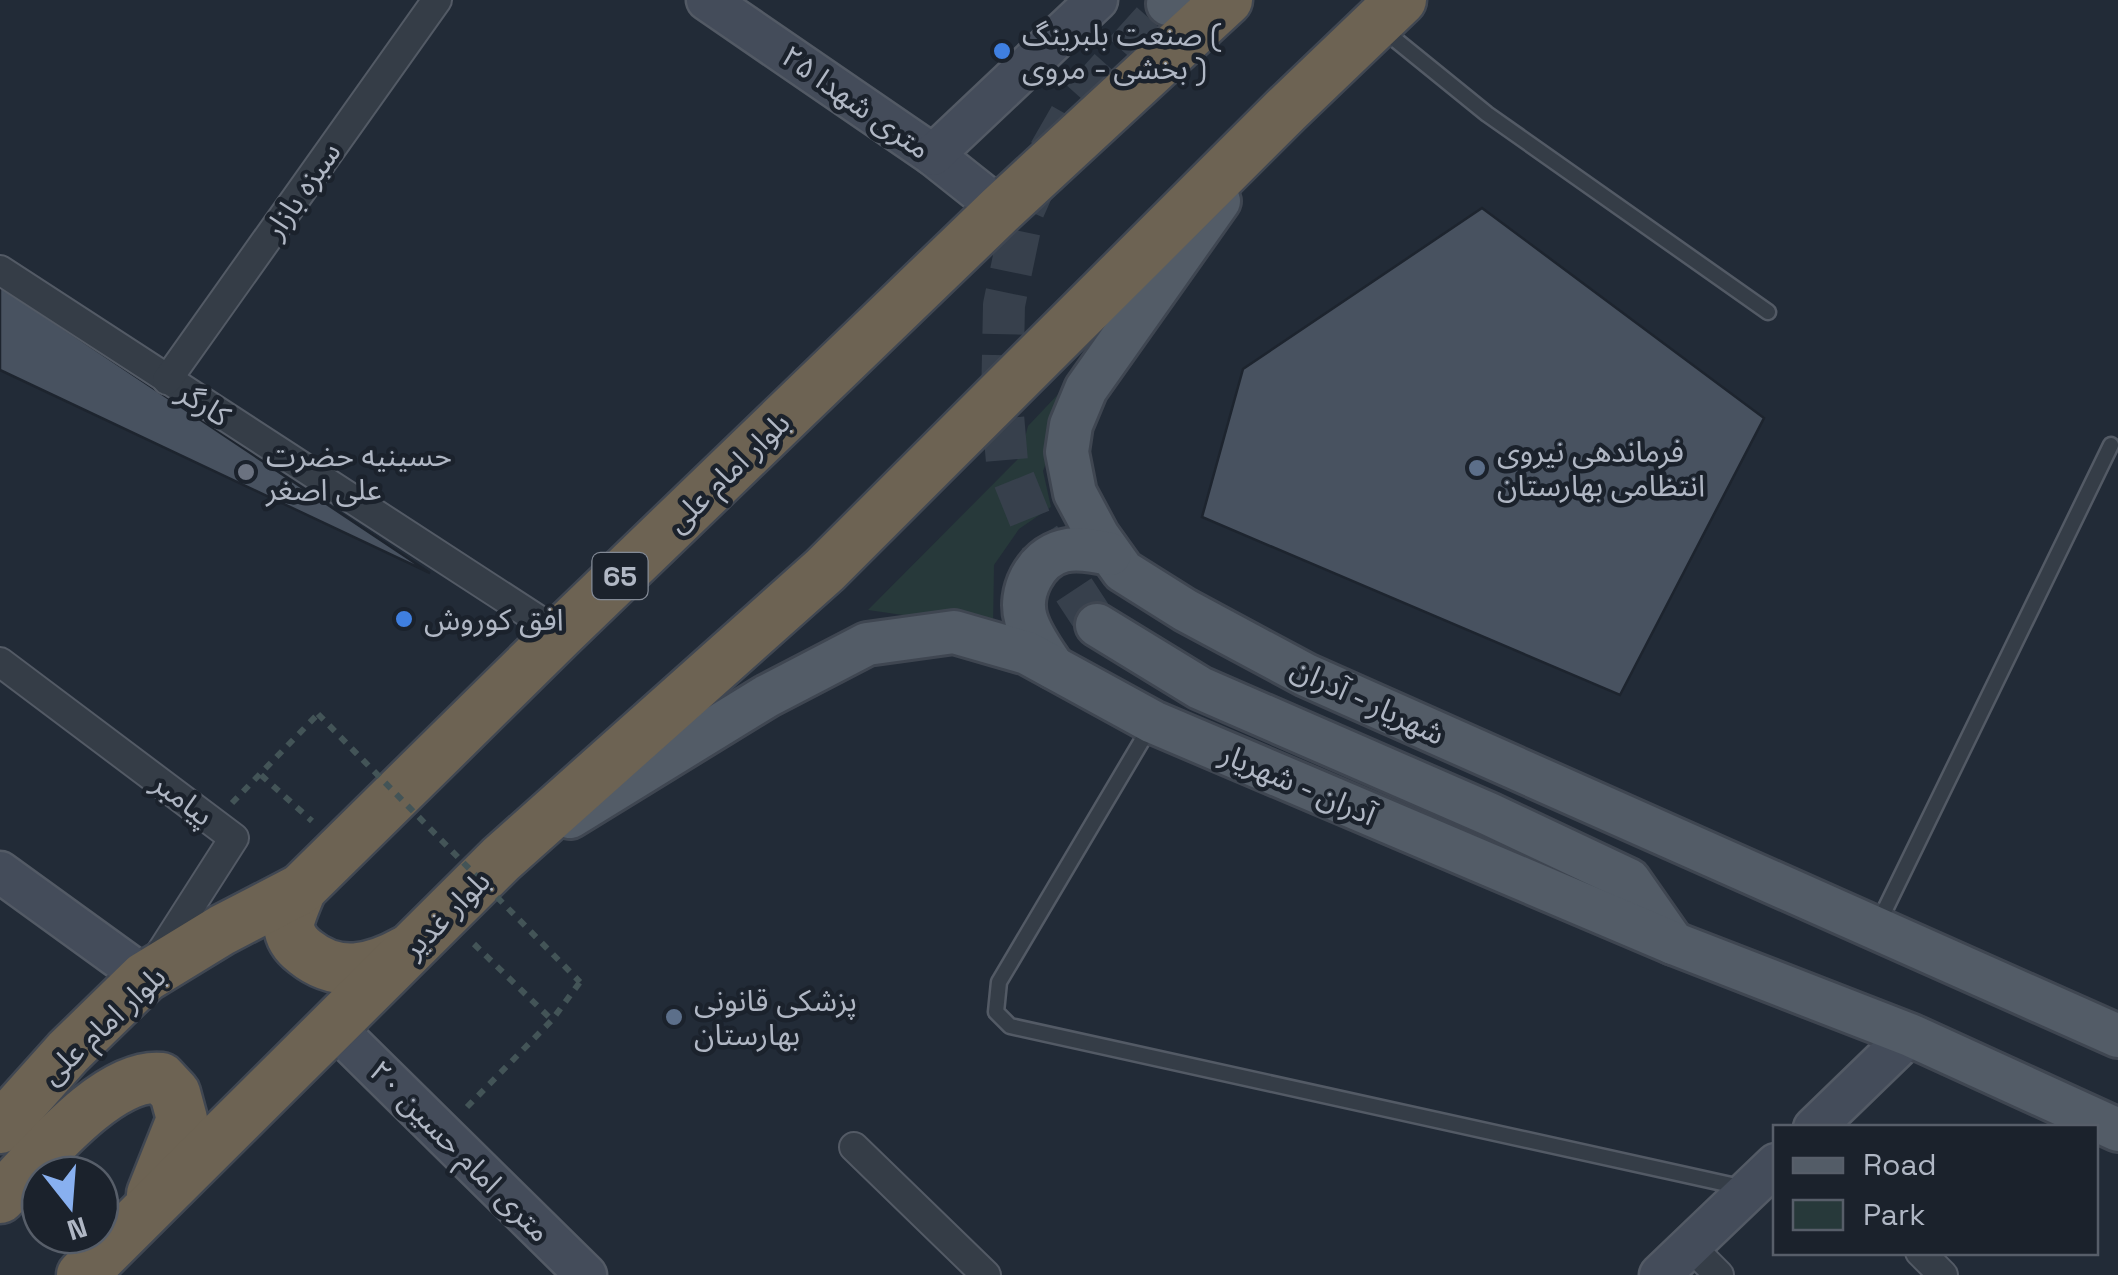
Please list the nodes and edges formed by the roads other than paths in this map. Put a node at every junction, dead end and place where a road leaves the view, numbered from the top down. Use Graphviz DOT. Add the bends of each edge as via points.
graph roads {
  1 [pos="437,0"];
  2 [pos="707,0"];
  3 [pos="754,0"];
  4 [pos="1096,0"];
  5 [pos="1227,0"];
  6 [pos="1389,12"];
  7 [pos="1286,110"];
  8 [pos="942,147"];
  9 [pos="1009,202"];
  10 [pos="0,270"];
  11 [pos="1768,312"];
  12 [pos="167,380"];
  13 [pos="2111,445"];
  14 [pos="1110,554"];
  15 [pos="1097,624"];
  16 [pos="560,634"];
  17 [pos="0,662"];
  18 [pos="1053,667"];
  19 [pos="1153,722"];
  20 [pos="501,859"];
  21 [pos="0,872"];
  22 [pos="301,889"];
  23 [pos="1876,927"];
  24 [pos="430,930"];
  25 [pos="1673,943"];
  26 [pos="145,976"];
  27 [pos="334,1026"];
  28 [pos="1910,1035"];
  29 [pos="2118,1036"];
  30 [pos="1817,1125"];
  31 [pos="0,1128"];
  32 [pos="2118,1130"];
  33 [pos="854,1147"];
  34 [pos="1763,1177"];
  35 [pos="0,1198"];
  36 [pos="144,1212"];
  37 [pos="1690,1246"];
  38 [pos="1923,1255"];
  39 [pos="92,1268"];
  40 [pos="586,1275"];
  41 [pos="986,1275"];
  42 [pos="1660,1275"];
  43 [pos="1719,1275"];
  44 [pos="1942,1275"];
  1 -- 12 [label="street, سبزه بازار"];
  2 -- 8 [label="street, ۲۵ متری شهدا"];
  3 -- 8 [label="street, ۲۵ متری شهدا"];
  4 -- 8 [label="street"];
  5 -- 9 [label="highway, بلوار امام علی / 65"];
  6 -- 7 [label="highway"];
  6 -- 11 [label="lane" via="1486,114"];
  7 -- 14 [label="main road, شهریار - آدران" via="1152,291 1086,389 1071,425 1067,452 1075,493"];
  7 -- 20 [label="highway, بلوار غدیر" via="825,570"];
  8 -- 9 [label="street, ۲۵ متری شهدا"];
  9 -- 16 [label="highway, بلوار امام علی / 65"];
  10 -- 12 [label="street, کارگر"];
  12 -- 16 [label="street, کارگر"];
  13 -- 23 [label="lane"];
  14 -- 18 [label="main road" via="1064,550 1046,560 1022,596 1032,634"];
  14 -- 23 [label="main road, شهریار - آدران" via="1123,570 1185,610 1306,675"];
  15 -- 25 [label="main road" via="1200,688 1630,880"];
  16 -- 22 [label="highway, بلوار امام علی / 65"];
  17 -- 26 [label="street, پیامبر" via="234,838"];
  18 -- 19 [label="main road, آدران - شهریار"];
  18 -- 20 [label="main road, آدران - شهریار" via="954,632 867,644 767,696"];
  19 -- 25 [label="main road, آدران - شهریار"];
  19 -- 34 [label="lane" via="999,982 996,1012 1010,1026"];
  20 -- 24 [label="highway, بلوار غدیر"];
  21 -- 26 [label="street"];
  22 -- 24 [label="highway" via="289,926 296,946 340,969 385,962"];
  22 -- 26 [label="highway, بلوار امام علی / 65"];
  23 -- 29 [label="main road, شهریار - آدران"];
  24 -- 27 [label="highway, بلوار غدیر"];
  25 -- 28 [label="main road, آدران - شهریار"];
  26 -- 31 [label="highway, بلوار امام علی / 65"];
  27 -- 36 [label="highway, بلوار غدیر"];
  27 -- 40 [label="street, ۲۰ متری امام حسین"];
  28 -- 30 [label="street"];
  28 -- 32 [label="main road, آدران - شهریار"];
  33 -- 41 [label="street"];
  34 -- 37 [label="street"];
  35 -- 36 [label="highway" via="95,1103 144,1076 162,1078 175,1093 182,1119"];
  36 -- 39 [label="highway, بلوار غدیر"];
  37 -- 42 [label="street"];
  37 -- 43 [label="street"];
  38 -- 44 [label="street"];
}
